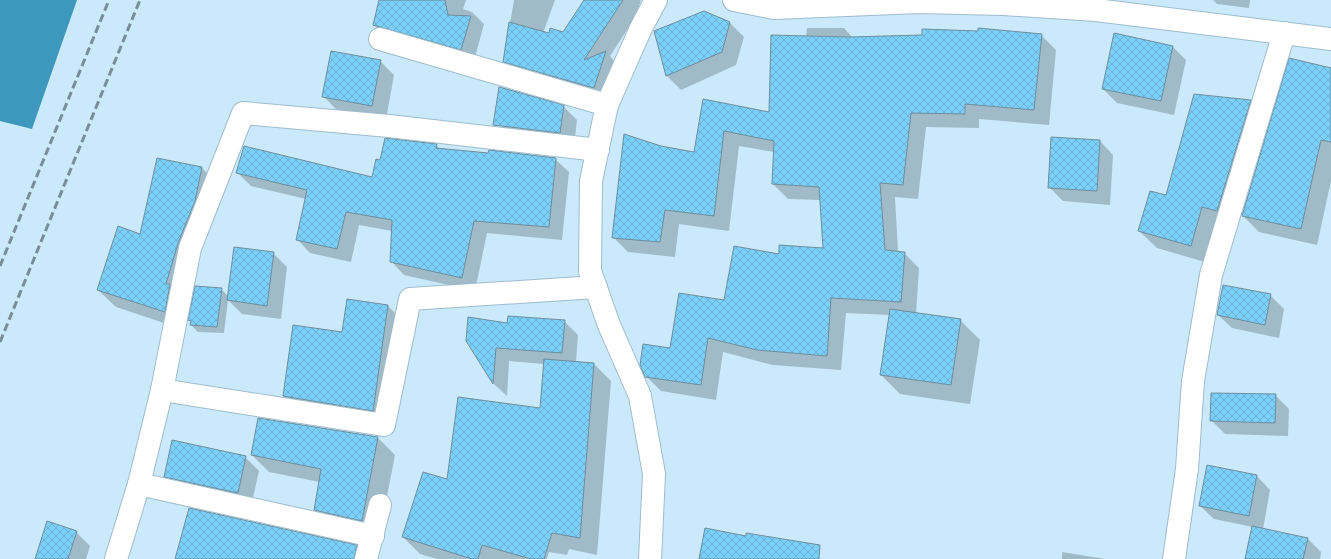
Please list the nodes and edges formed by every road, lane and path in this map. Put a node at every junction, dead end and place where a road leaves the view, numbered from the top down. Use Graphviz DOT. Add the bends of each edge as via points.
graph roads {
  1 [pos="656,0"];
  2 [pos="734,0"];
  3 [pos="1145,8"];
  4 [pos="1284,33"];
  5 [pos="380,39"];
  6 [pos="1331,39"];
  7 [pos="607,105"];
  8 [pos="598,150"];
  9 [pos="596,287"];
  10 [pos="162,390"];
  11 [pos="139,484"];
  12 [pos="380,505"];
  13 [pos="373,536"];
  14 [pos="116,559"];
  15 [pos="366,559"];
  16 [pos="650,559"];
  17 [pos="1174,559"];
  1 -- 7 [label="street"];
  2 -- 3 [label="street" via="774,8 919,2 1096,10"];
  3 -- 4 [label="street"];
  4 -- 6 [label="street"];
  4 -- 17 [label="street" via="1212,275 1193,381 1187,469"];
  5 -- 7 [label="street"];
  7 -- 8 [label="street"];
  8 -- 9 [label="street" via="591,181 590,271"];
  8 -- 10 [label="street" via="389,126 244,113 190,248"];
  9 -- 10 [label="street" via="410,300 384,425"];
  9 -- 16 [label="street" via="640,396 654,474"];
  10 -- 11 [label="street"];
  11 -- 13 [label="street"];
  11 -- 14 [label="street"];
  12 -- 13 [label="street"];
  13 -- 15 [label="street"];
}
